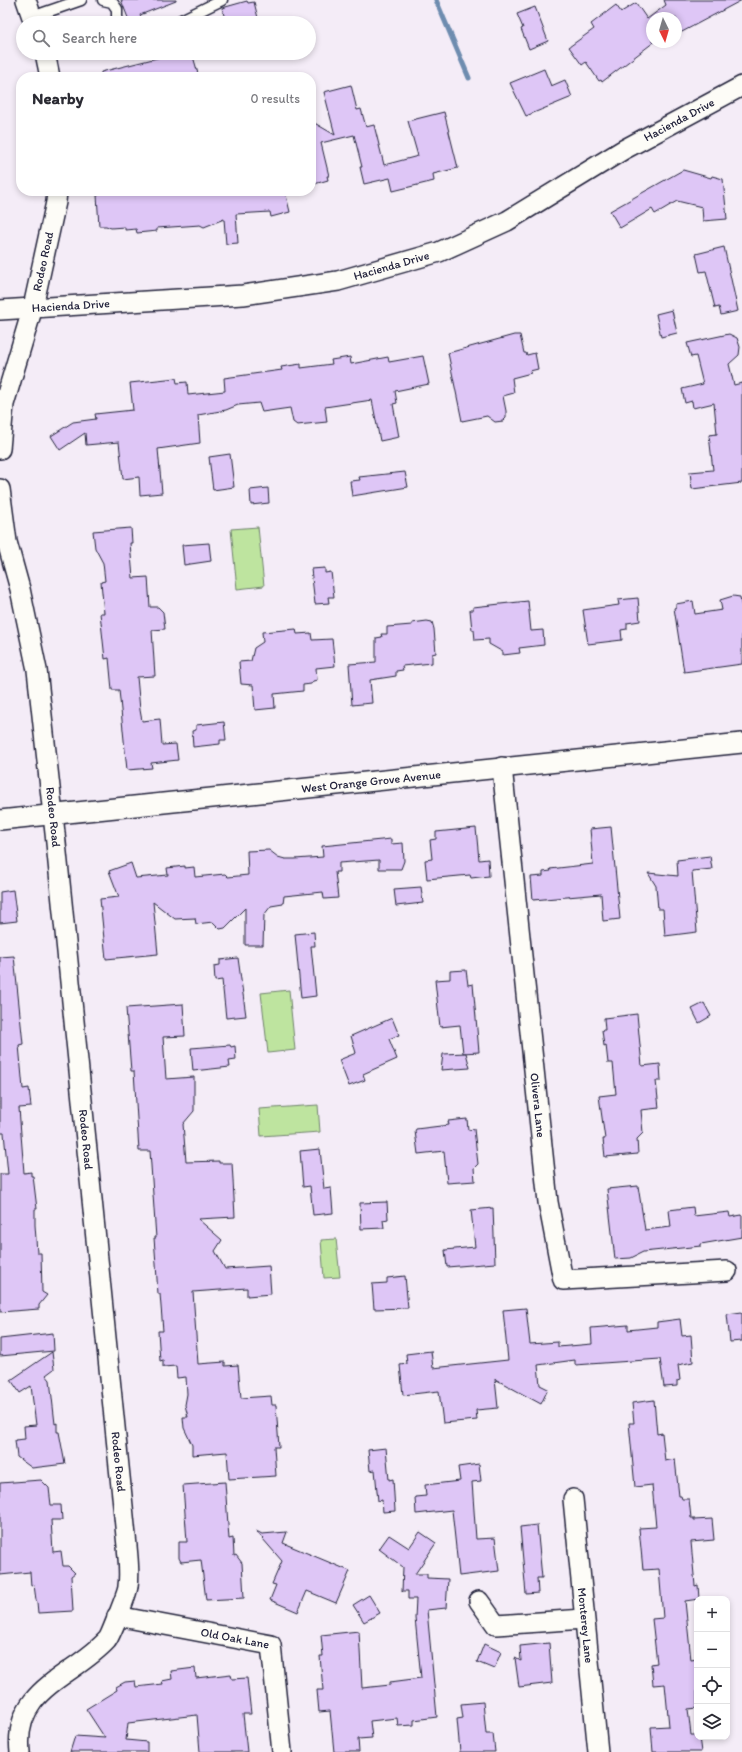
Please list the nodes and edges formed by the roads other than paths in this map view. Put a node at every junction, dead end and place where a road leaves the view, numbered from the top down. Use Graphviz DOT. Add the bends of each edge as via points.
graph roads {
  1 [pos="81,0"];
  2 [pos="103,0"];
  3 [pos="222,0"];
  4 [pos="31,13"];
  5 [pos="117,16"];
  6 [pos="189,16"];
  7 [pos="49,60"];
  8 [pos="50,72"];
  9 [pos="742,86"];
  10 [pos="57,196"];
  11 [pos="33,307"];
  12 [pos="0,310"];
  13 [pos="0,449"];
  14 [pos="0,489"];
  15 [pos="742,743"];
  16 [pos="502,767"];
  17 [pos="53,814"];
  18 [pos="0,820"];
  19 [pos="727,1270"];
  20 [pos="574,1499"];
  21 [pos="478,1601"];
  22 [pos="117,1616"];
  23 [pos="584,1619"];
  24 [pos="20,1752"];
  25 [pos="282,1752"];
  26 [pos="598,1752"];
  1 -- 4 [label="lane"];
  2 -- 5 [label="lane" via="112,2 117,9"];
  3 -- 6 [label="lane"];
  7 -- 8 [label="street"];
  9 -- 11 [label="street, Hacienda Drive" via="623,150 507,221 439,252 338,281 243,295"];
  10 -- 11 [label="street, Rodeo Road"];
  11 -- 12 [label="street, Hacienda Drive"];
  11 -- 13 [label="street, Rodeo Road" via="4,404"];
  14 -- 17 [label="street, Rodeo Road" via="7,542 37,670"];
  15 -- 16 [label="street, West Orange Grove Avenue"];
  16 -- 17 [label="street, West Orange Grove Avenue"];
  16 -- 19 [label="street, Olivera Lane" via="548,1202 563,1280"];
  17 -- 18 [label="street, West Orange Grove Avenue"];
  17 -- 22 [label="street, Rodeo Road" via="127,1546 128,1587"];
  20 -- 23 [label="street, Monterey Lane"];
  21 -- 23 [label="street" via="496,1625"];
  22 -- 24 [label="street, Rodeo Road" via="108,1639 42,1690 24,1713 18,1742"];
  22 -- 25 [label="street, Old Oak Lane" via="271,1645"];
  23 -- 26 [label="street, Monterey Lane"];
}
